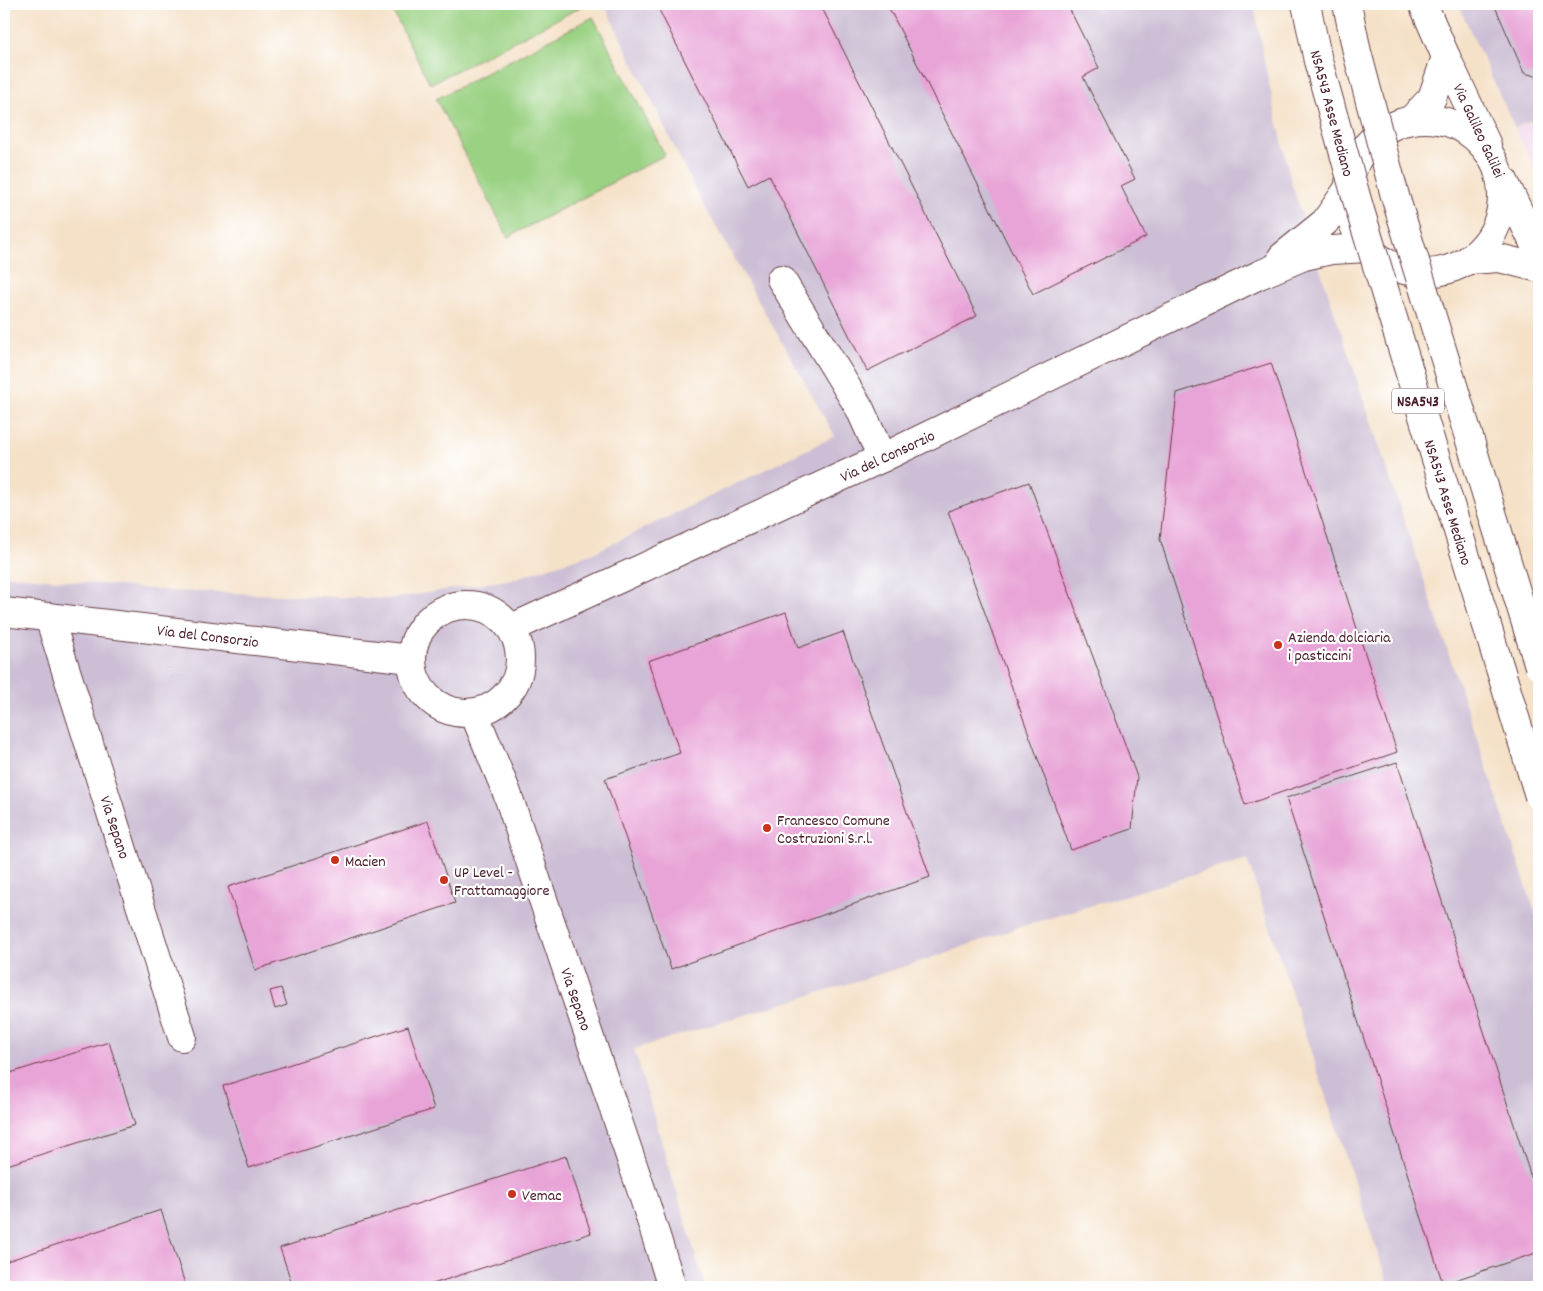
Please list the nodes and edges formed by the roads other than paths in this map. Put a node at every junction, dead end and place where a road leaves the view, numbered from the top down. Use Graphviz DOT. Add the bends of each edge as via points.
graph roads {
  1 [pos="1306,4"];
  2 [pos="1347,4"];
  3 [pos="1423,4"];
  4 [pos="1446,57"];
  5 [pos="1412,119"];
  6 [pos="1497,166"];
  7 [pos="1348,190"];
  8 [pos="1369,248"];
  9 [pos="1539,254"];
  10 [pos="1470,260"];
  11 [pos="1539,268"];
  12 [pos="1259,275"];
  13 [pos="781,279"];
  14 [pos="882,458"];
  15 [pos="4,612"];
  16 [pos="49,617"];
  17 [pos="512,628"];
  18 [pos="412,659"];
  19 [pos="1539,666"];
  20 [pos="474,713"];
  21 [pos="1539,796"];
  22 [pos="182,1037"];
  23 [pos="672,1287"];
  1 -- 21 [label="main road, NSA543 Asse Mediano / NSA543, bridge" via="1318,62 1359,207"];
  2 -- 19 [label="main road, NSA543, bridge" via="1395,196"];
  3 -- 4 [label="main road, Via Galileo Galilei"];
  4 -- 5 [label="main road, Via del Consorzio" via="1432,98"];
  4 -- 6 [label="main road, Via Galileo Galilei"];
  5 -- 6 [label="main road, Via del Consorzio" via="1439,119 1463,128 1484,144"];
  5 -- 7 [label="main road, Via del Consorzio" via="1388,128 1367,144 1354,165"];
  6 -- 9 [label="main road, Via Galileo Galilei"];
  6 -- 10 [label="main road, Via del Consorzio" via="1503,193 1500,219 1488,242"];
  7 -- 8 [label="main road, Via del Consorzio" via="1350,215 1360,238"];
  7 -- 12 [label="main road, Via del Consorzio" via="1325,222"];
  8 -- 10 [label="main road, Via del Consorzio" via="1376,257 1398,269 1422,274 1447,271"];
  8 -- 12 [label="main road, Via del Consorzio" via="1331,250 1304,256"];
  10 -- 11 [label="main road, Via del Consorzio" via="1499,258"];
  12 -- 14 [label="main road, Via del Consorzio"];
  13 -- 14 [label="main road" via="860,409"];
  14 -- 17 [label="main road, Via del Consorzio"];
  15 -- 16 [label="main road, Via del Consorzio"];
  16 -- 18 [label="main road, Via del Consorzio"];
  16 -- 22 [label="main road, Via Sepano"];
  17 -- 18 [label="main road" via="500,615 485,607 451,606 422,626 414,642"];
  17 -- 20 [label="main road" via="519,645 521,663 516,681 506,696 491,707"];
  18 -- 20 [label="main road" via="415,677 424,693 438,706 455,712"];
  20 -- 23 [label="main road, Via Sepano" via="507,793"];
}
